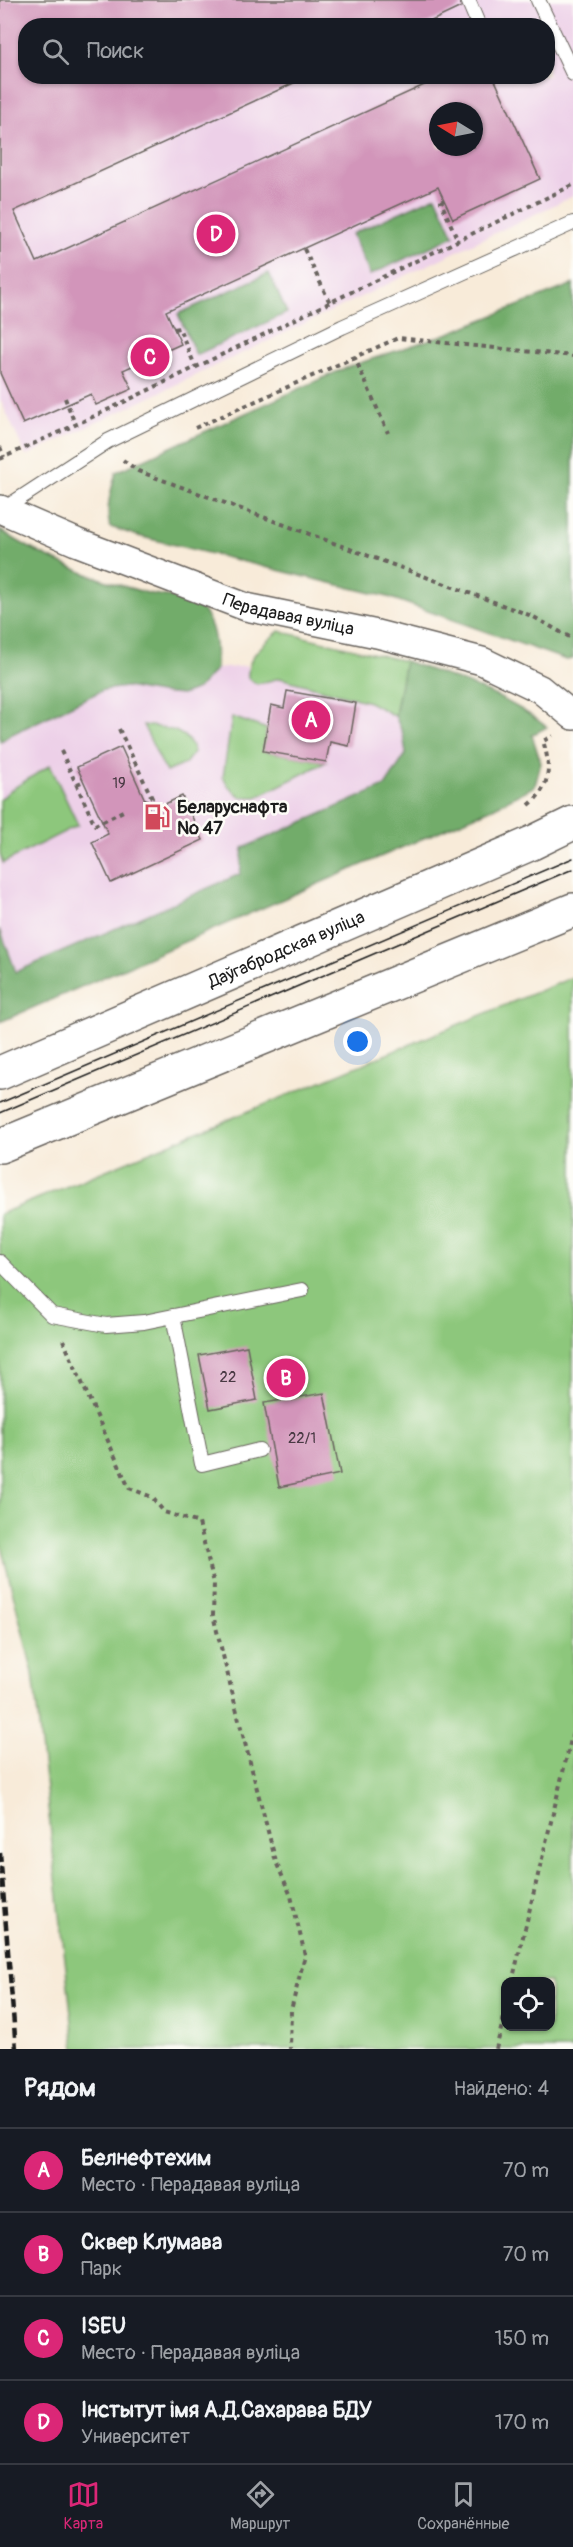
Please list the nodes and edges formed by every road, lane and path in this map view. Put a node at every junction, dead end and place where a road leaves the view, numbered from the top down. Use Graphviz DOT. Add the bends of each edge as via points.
graph roads {
  1 [pos="468,0"];
  2 [pos="538,0"];
  3 [pos="476,18"];
  4 [pos="547,18"];
  5 [pos="555,36"];
  6 [pos="573,74"];
  7 [pos="573,185"];
  8 [pos="444,200"];
  9 [pos="573,223"];
  10 [pos="458,241"];
  11 [pos="304,249"];
  12 [pos="330,303"];
  13 [pos="174,329"];
  14 [pos="354,356"];
  15 [pos="573,356"];
  16 [pos="196,368"];
  17 [pos="65,398"];
  18 [pos="99,414"];
  19 [pos="75,424"];
  20 [pos="188,431"];
  21 [pos="388,433"];
  22 [pos="108,441"];
  23 [pos="0,447"];
  24 [pos="134,455"];
  25 [pos="2,458"];
  26 [pos="123,460"];
  27 [pos="1,509"];
  28 [pos="573,639"];
  29 [pos="573,716"];
  30 [pos="119,729"];
  31 [pos="61,751"];
  32 [pos="84,781"];
  33 [pos="76,784"];
  34 [pos="140,804"];
  35 [pos="123,811"];
  36 [pos="573,823"];
  37 [pos="573,910"];
  38 [pos="0,1073"];
  39 [pos="0,1146"];
  40 [pos="0,1262"];
  41 [pos="302,1290"];
  42 [pos="52,1316"];
  43 [pos="173,1316"];
  44 [pos="258,1450"];
  45 [pos="573,1731"];
  46 [pos="513,1977"];
  47 [pos="501,2029"];
  48 [pos="290,2049"];
  49 [pos="496,2049"];
  1 -- 3 [label="lane"];
  2 -- 4 [label="lane"];
  5 -- 6 [label="lane"];
  7 -- 10 [label="path"];
  8 -- 10 [label="path" via="441,202"];
  9 -- 22 [label="lane" via="342,327"];
  10 -- 12 [label="path"];
  11 -- 12 [label="path"];
  12 -- 16 [label="path"];
  13 -- 16 [label="path" via="178,328"];
  14 -- 15 [label="path" via="398,338"];
  14 -- 20 [label="path"];
  14 -- 21 [label="path"];
  16 -- 18 [label="path"];
  17 -- 19 [label="path"];
  18 -- 19 [label="path"];
  18 -- 22 [label="path"];
  19 -- 25 [label="path"];
  22 -- 26 [label="path"];
  22 -- 27 [label="lane"];
  23 -- 25 [label="path"];
  24 -- 26 [label="path"];
  26 -- 28 [label="path" via="138,471 532,616"];
  27 -- 29 [label="street, Перадавая вуліца" via="246,607 482,661 540,689"];
  30 -- 34 [label="path" via="152,798"];
  31 -- 33 [label="path"];
  32 -- 33 [label="path"];
  33 -- 35 [label="path" via="95,825"];
  36 -- 38 [label="main road, Даўгабродская вуліца"];
  37 -- 39 [label="main road"];
  40 -- 42 [label="lane"];
  41 -- 43 [label="lane"];
  42 -- 43 [label="lane" via="106,1325"];
  42 -- 48 [label="path" via="129,1488 152,1497 164,1512 200,1523 214,1583 213,1615 238,1720 305,1955 291,2010"];
  43 -- 44 [label="lane" via="202,1464"];
  45 -- 46 [label="path"];
  47 -- 49 [label="path"];
}
